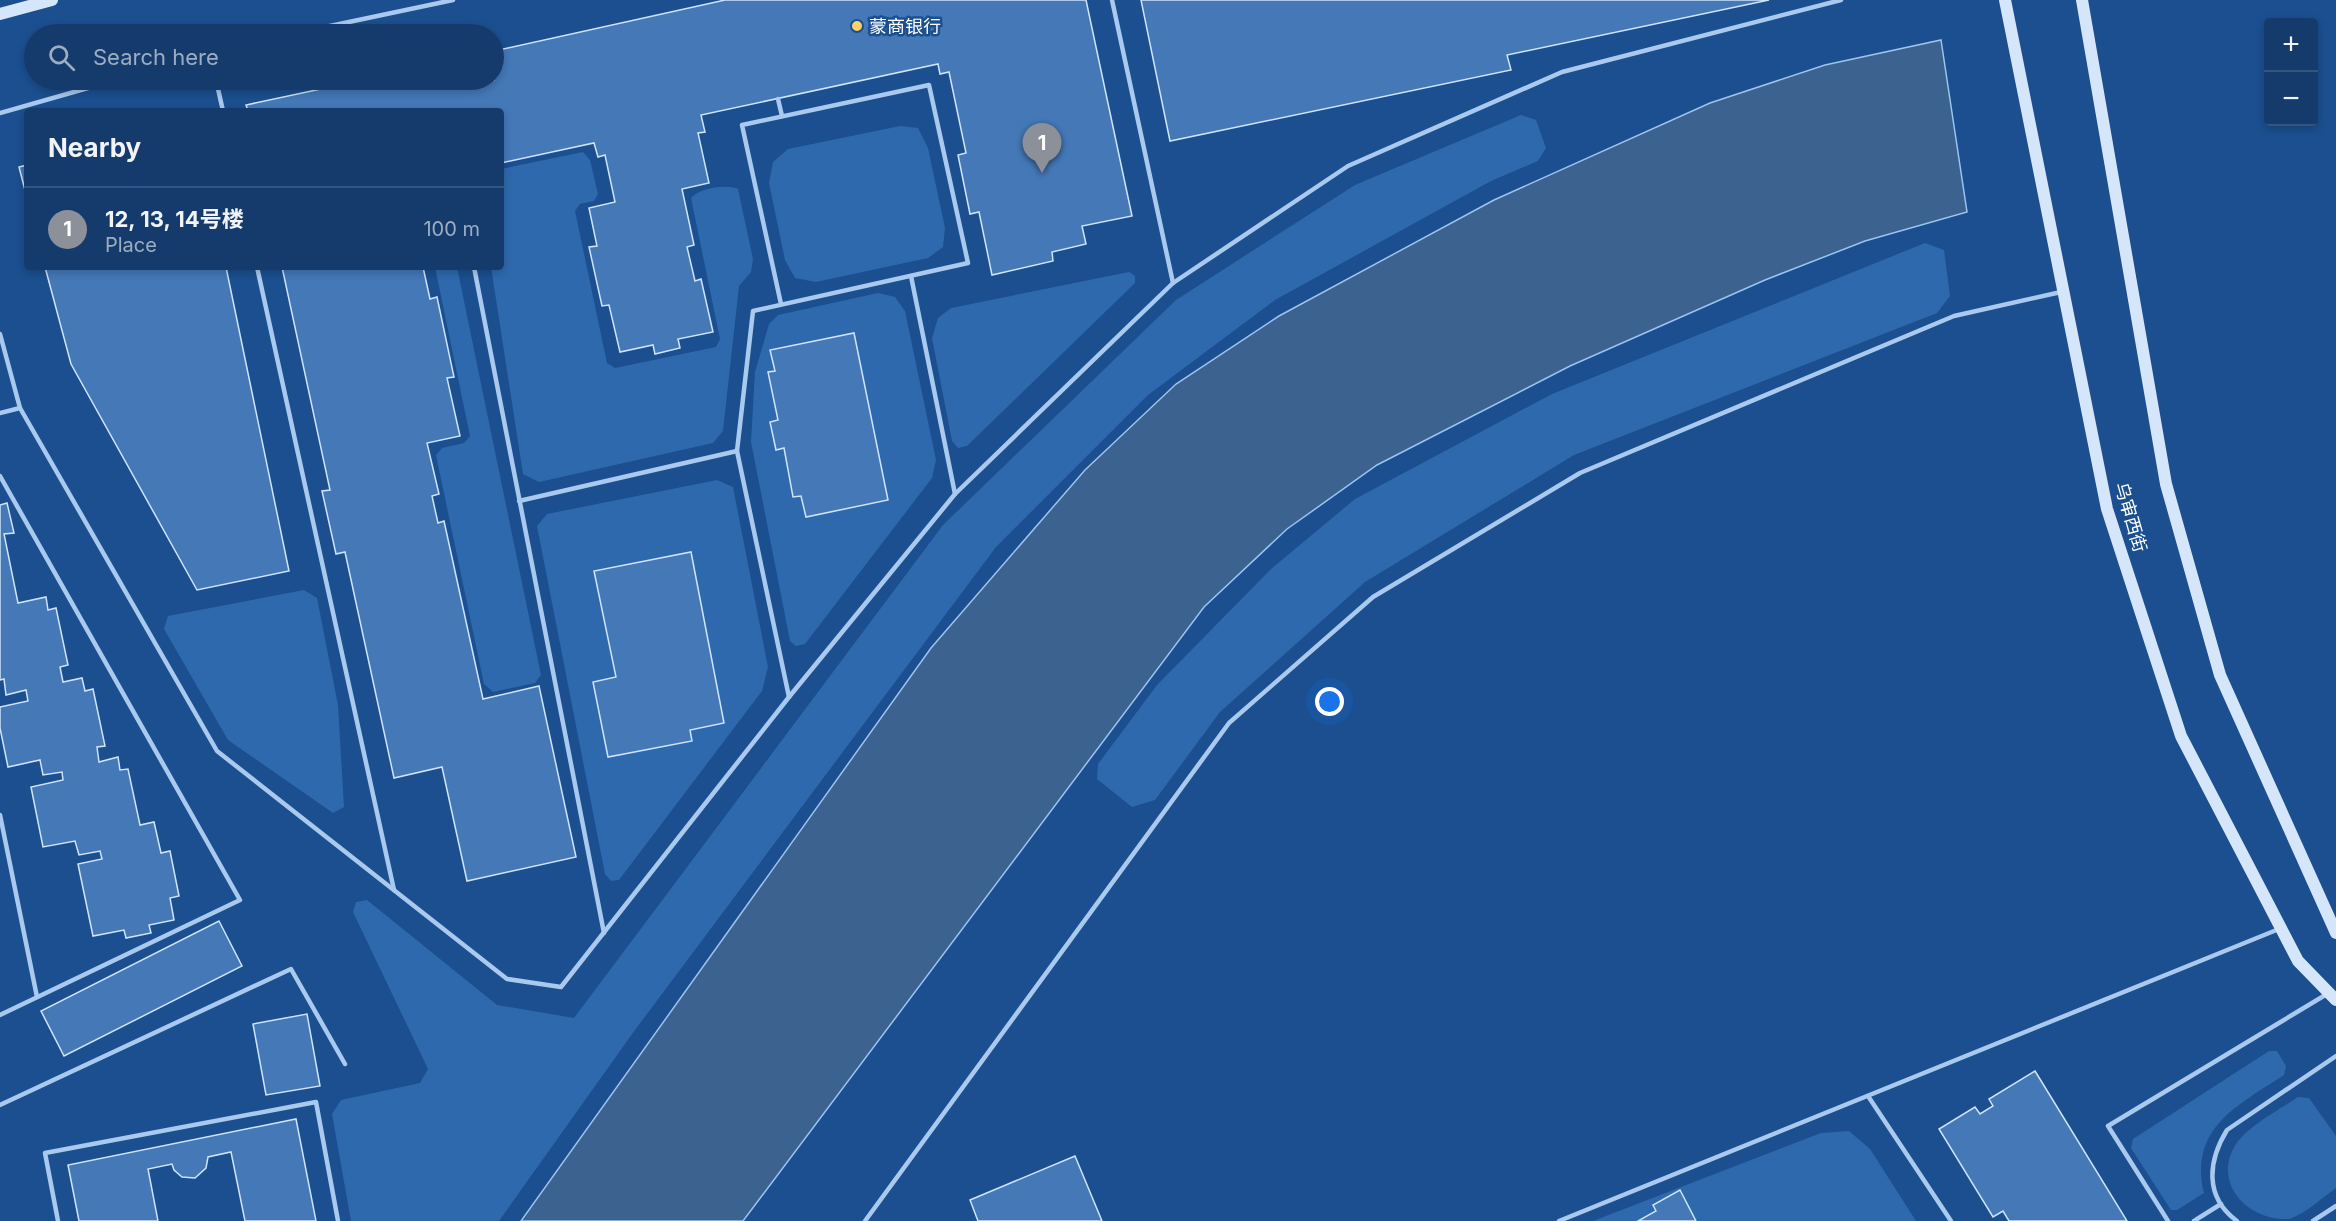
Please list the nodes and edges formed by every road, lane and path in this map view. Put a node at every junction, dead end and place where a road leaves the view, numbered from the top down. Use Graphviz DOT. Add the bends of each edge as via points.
graph roads {
  1 [pos="52,0"];
  2 [pos="453,0"];
  3 [pos="1112,0"];
  4 [pos="1841,0"];
  5 [pos="2006,0"];
  6 [pos="2082,0"];
  7 [pos="0,14"];
  8 [pos="339,24"];
  9 [pos="81,90"];
  10 [pos="218,90"];
  11 [pos="778,99"];
  12 [pos="222,108"];
  13 [pos="0,113"];
  14 [pos="782,116"];
  15 [pos="258,270"];
  16 [pos="475,270"];
  17 [pos="910,276"];
  18 [pos="1173,283"];
  19 [pos="2064,291"];
  20 [pos="781,304"];
  21 [pos="0,334"];
  22 [pos="20,408"];
  23 [pos="0,413"];
  24 [pos="737,451"];
  25 [pos="0,476"];
  26 [pos="955,494"];
  27 [pos="519,501"];
  28 [pos="789,697"];
  29 [pos="0,814"];
  30 [pos="394,890"];
  31 [pos="2281,928"];
  32 [pos="604,933"];
  33 [pos="2336,933"];
  34 [pos="2333,996"];
  35 [pos="37,997"];
  36 [pos="0,1015"];
  37 [pos="2336,1056"];
  38 [pos="345,1064"];
  39 [pos="1868,1095"];
  40 [pos="0,1105"];
  41 [pos="2221,1204"];
  42 [pos="2336,1206"];
  43 [pos="58,1221"];
  44 [pos="338,1221"];
  45 [pos="865,1221"];
  46 [pos="1559,1221"];
  47 [pos="1951,1221"];
  48 [pos="2168,1221"];
  49 [pos="2194,1221"];
  50 [pos="2237,1221"];
  51 [pos="2313,1221"];
  1 -- 7 [label="main road"];
  2 -- 8 [label="lane"];
  3 -- 18 [label="lane"];
  4 -- 18 [label="lane" via="1562,72 1348,166"];
  5 -- 19 [label="main road, 乌审西街"];
  6 -- 33 [label="main road" via="2166,484 2220,675"];
  9 -- 13 [label="lane"];
  10 -- 12 [label="lane"];
  11 -- 14 [label="lane"];
  14 -- 17 [label="lane" via="929,84 968,263"];
  14 -- 20 [label="lane" via="742,125"];
  15 -- 30 [label="lane"];
  16 -- 27 [label="lane"];
  17 -- 20 [label="lane"];
  17 -- 26 [label="lane"];
  18 -- 26 [label="lane"];
  19 -- 31 [label="main road, 乌审西街" via="2107,509 2181,736"];
  19 -- 45 [label="lane" via="1954,316 1580,473 1372,597 1229,723"];
  20 -- 24 [label="lane" via="753,311"];
  21 -- 22 [label="lane"];
  22 -- 23 [label="lane"];
  22 -- 30 [label="lane" via="217,751"];
  24 -- 27 [label="lane"];
  24 -- 28 [label="lane"];
  25 -- 35 [label="lane" via="240,900"];
  26 -- 28 [label="lane"];
  27 -- 32 [label="lane"];
  28 -- 32 [label="lane"];
  29 -- 35 [label="lane"];
  30 -- 32 [label="lane" via="507,979 561,987"];
  31 -- 34 [label="main road, 乌审西街" via="2298,960"];
  31 -- 39 [label="lane"];
  34 -- 48 [label="lane" via="2108,1126"];
  35 -- 36 [label="lane"];
  37 -- 41 [label="lane" via="2227,1130 2212,1166 2213,1186"];
  38 -- 40 [label="lane" via="291,969"];
  39 -- 46 [label="lane"];
  39 -- 47 [label="lane"];
  41 -- 49 [label="lane"];
  41 -- 50 [label="lane"];
  42 -- 51 [label="lane"];
  43 -- 44 [label="lane" via="45,1153 316,1102"];
}
